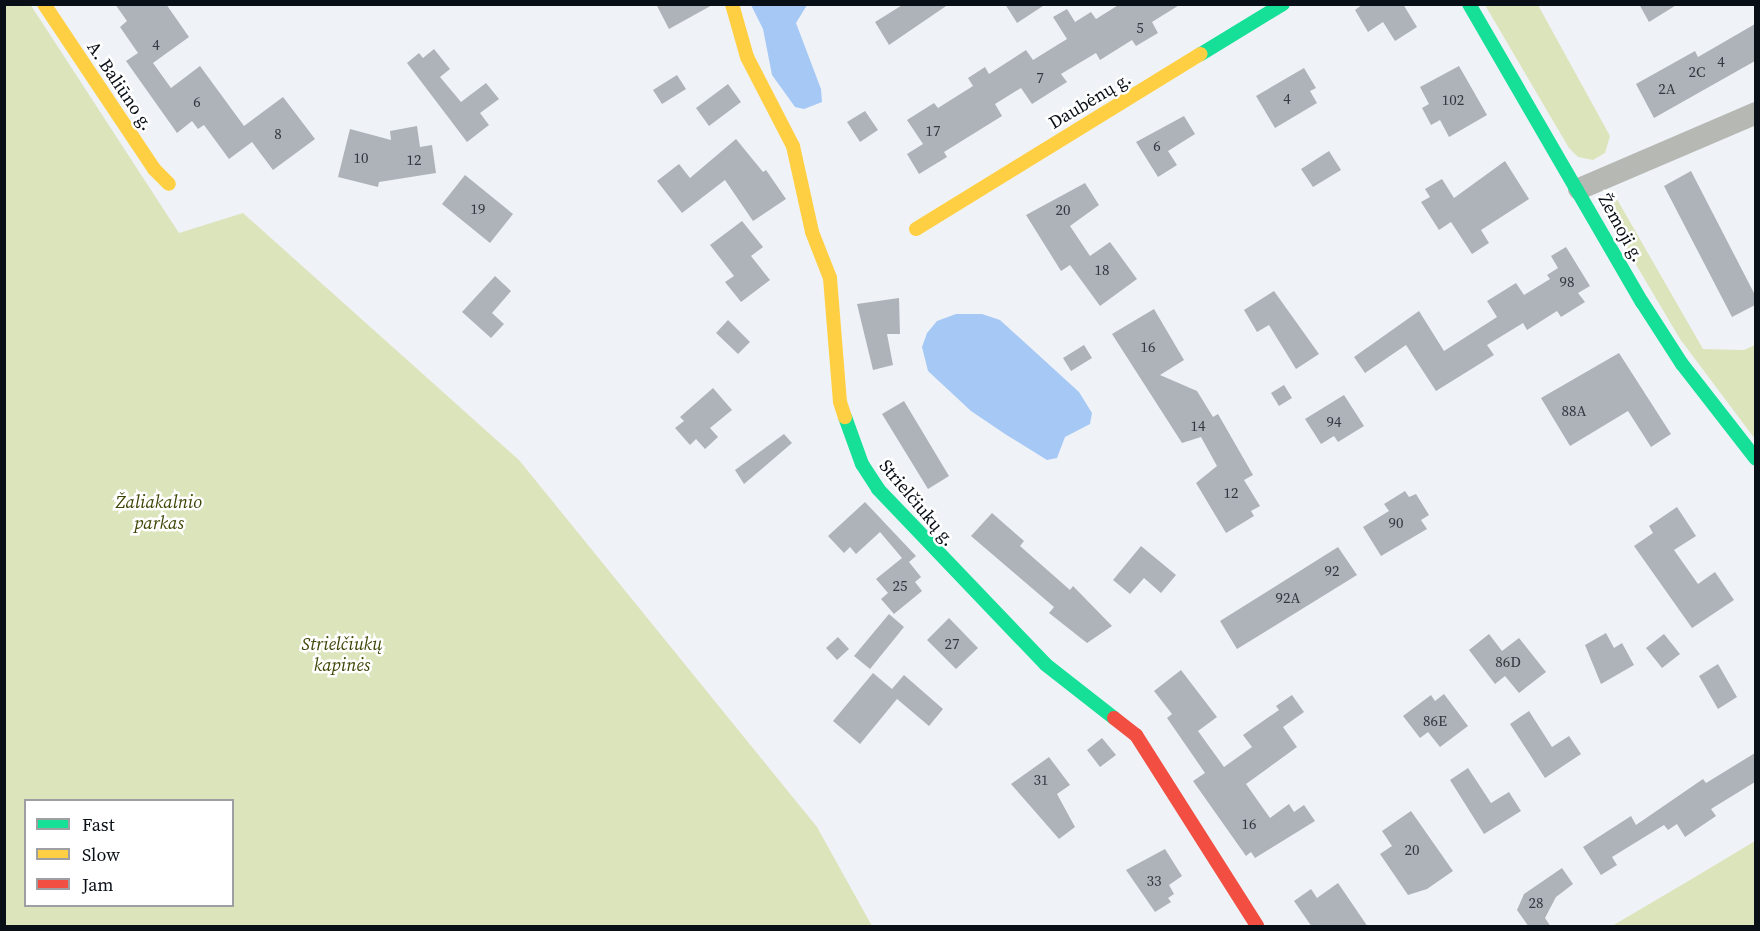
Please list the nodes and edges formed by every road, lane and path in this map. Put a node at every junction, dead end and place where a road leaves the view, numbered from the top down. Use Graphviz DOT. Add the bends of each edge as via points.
graph roads {
  1 [pos="44,4"];
  2 [pos="732,4"];
  3 [pos="1283,4"];
  4 [pos="1469,4"];
  5 [pos="1755,113"];
  6 [pos="169,184"];
  7 [pos="1579,189"];
  8 [pos="916,229"];
  9 [pos="1755,459"];
  10 [pos="1257,927"];
  1 -- 6 [label="street, A. Baliūno g." via="154,169"];
  2 -- 10 [label="street, Strielčiukų g." via="735,28 747,57 793,146 812,232 830,278 840,402 862,464 878,489 1000,620 1045,664 1136,735 1239,892"];
  3 -- 8 [label="street, Daubėnų g."];
  4 -- 7 [label="street, Žemoji g."];
  5 -- 7 [label="street"];
  7 -- 9 [label="street, Žemoji g." via="1642,302 1682,364"];
}
